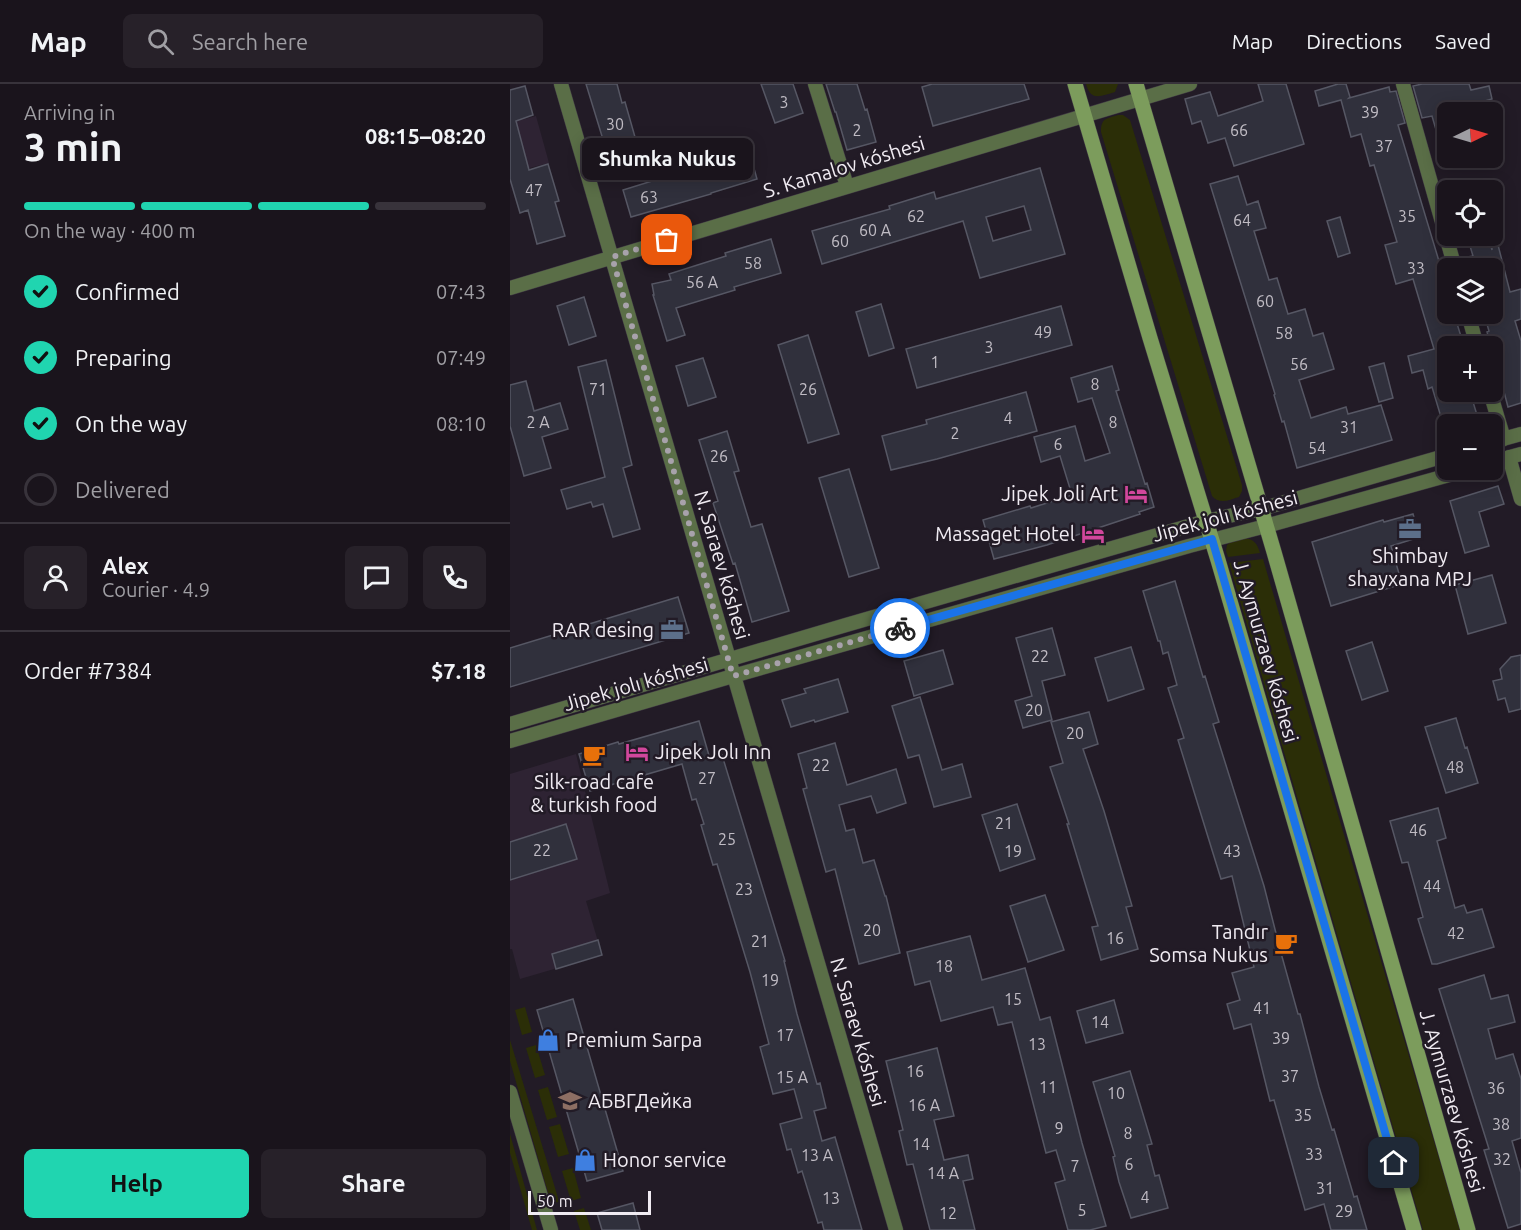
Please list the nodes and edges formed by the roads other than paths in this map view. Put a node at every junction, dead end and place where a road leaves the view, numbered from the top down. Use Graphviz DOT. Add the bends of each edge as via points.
graph roads {
  1 [pos="561,84"];
  2 [pos="815,84"];
  3 [pos="1075,84"];
  4 [pos="1190,84"];
  5 [pos="1403,84"];
  6 [pos="1138,91"];
  7 [pos="1085,116"];
  8 [pos="847,186"];
  9 [pos="612,257"];
  10 [pos="1452,258"];
  11 [pos="510,288"];
  12 [pos="1521,434"];
  13 [pos="1503,439"];
  14 [pos="1515,456"];
  15 [pos="1437,458"];
  16 [pos="1437,478"];
  17 [pos="1521,499"];
  18 [pos="1261,509"];
  19 [pos="1206,522"];
  20 [pos="1266,526"];
  21 [pos="1212,539"];
  22 [pos="728,660"];
  23 [pos="733,676"];
  24 [pos="510,724"];
  25 [pos="510,741"];
  26 [pos="510,1092"];
  27 [pos="551,1230"];
  28 [pos="896,1230"];
  29 [pos="1414,1230"];
  30 [pos="1468,1230"];
  1 -- 9 [label="street, N. Saraev kóshesi"];
  2 -- 8 [label="street"];
  3 -- 7 [label="street, J. Aymurzaev kóshesi"];
  4 -- 6 [label="street, S. Kamalov kóshesi"];
  5 -- 10 [label="street"];
  6 -- 7 [label="street, S. Kamalov kóshesi"];
  6 -- 18 [label="street, J. Aymurzaev kóshesi"];
  7 -- 8 [label="street, S. Kamalov kóshesi"];
  7 -- 19 [label="street, J. Aymurzaev kóshesi"];
  8 -- 9 [label="street, S. Kamalov kóshesi"];
  9 -- 11 [label="street, S. Kamalov kóshesi"];
  9 -- 22 [label="street, N. Saraev kóshesi"];
  12 -- 13 [label="street"];
  14 -- 17 [label="street"];
  15 -- 18 [label="street, Jipek jolı kóshesi"];
  16 -- 20 [label="street, Jipek jolı kóshesi"];
  18 -- 19 [label="street, Jipek jolı kóshesi"];
  18 -- 20 [label="street, J. Aymurzaev kóshesi"];
  19 -- 21 [label="street, J. Aymurzaev kóshesi"];
  19 -- 22 [label="street, Jipek jolı kóshesi"];
  20 -- 21 [label="street, Jipek jolı kóshesi"];
  20 -- 30 [label="street, J. Aymurzaev kóshesi"];
  21 -- 23 [label="street, Jipek jolı kóshesi"];
  21 -- 29 [label="street, J. Aymurzaev kóshesi"];
  22 -- 23 [label="street, N. Saraev kóshesi"];
  22 -- 24 [label="street, Jipek jolı kóshesi"];
  23 -- 25 [label="street, Jipek jolı kóshesi"];
  23 -- 28 [label="street, N. Saraev kóshesi"];
  26 -- 27 [label="street"];
}
